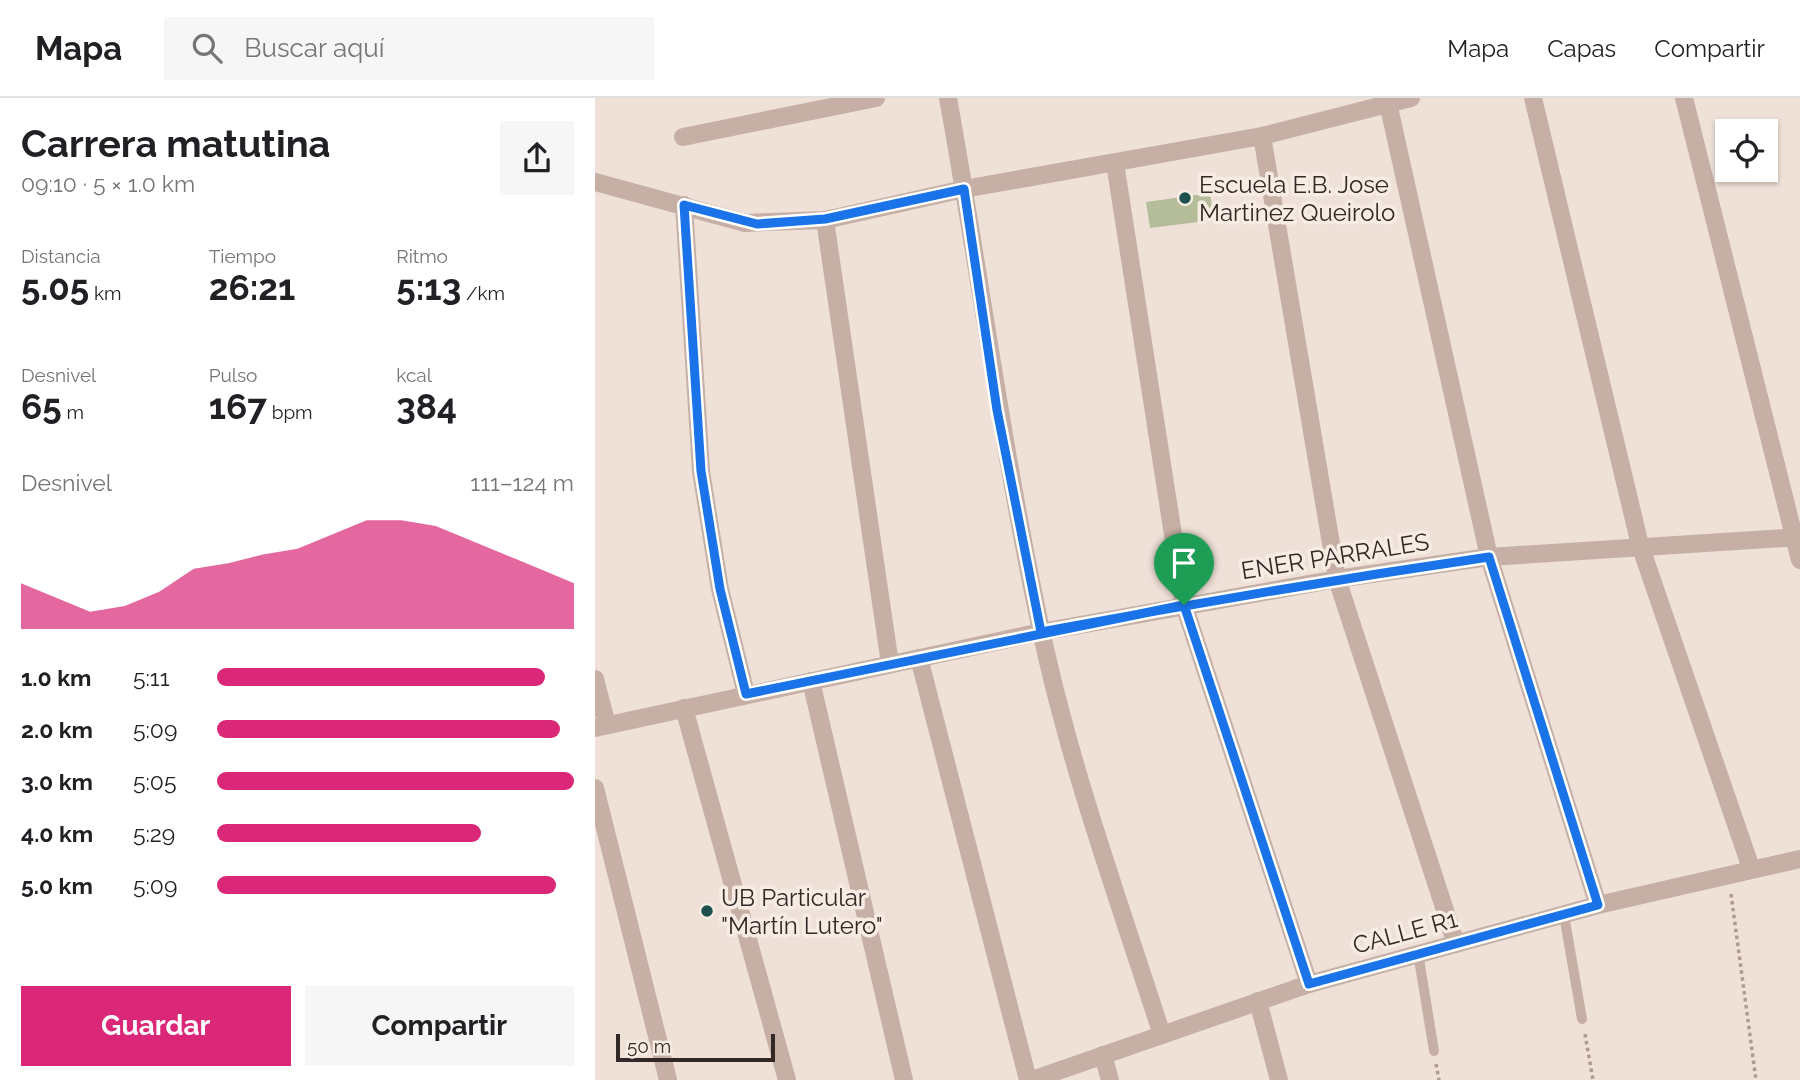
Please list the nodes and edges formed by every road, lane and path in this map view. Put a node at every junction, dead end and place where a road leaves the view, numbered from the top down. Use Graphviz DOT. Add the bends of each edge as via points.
graph roads {
  1 [pos="876,98"];
  2 [pos="948,98"];
  3 [pos="1411,98"];
  4 [pos="1533,98"];
  5 [pos="1684,98"];
  6 [pos="1388,103"];
  7 [pos="1344,105"];
  8 [pos="1262,136"];
  9 [pos="683,137"];
  10 [pos="1115,163"];
  11 [pos="595,182"];
  12 [pos="964,189"];
  13 [pos="684,205"];
  14 [pos="825,219"];
  15 [pos="1796,537"];
  16 [pos="1640,545"];
  17 [pos="1489,557"];
  18 [pos="1800,560"];
  19 [pos="1337,579"];
  20 [pos="1184,605"];
  21 [pos="1041,632"];
  22 [pos="919,658"];
  23 [pos="890,664"];
  24 [pos="595,680"];
  25 [pos="811,681"];
  26 [pos="746,694"];
  27 [pos="684,708"];
  28 [pos="601,726"];
  29 [pos="595,788"];
  30 [pos="1800,859"];
  31 [pos="1751,869"];
  32 [pos="1728,874"];
  33 [pos="1598,905"];
  34 [pos="1564,915"];
  35 [pos="1456,944"];
  36 [pos="1418,953"];
  37 [pos="1309,984"];
  38 [pos="1258,1001"];
  39 [pos="1582,1019"];
  40 [pos="1163,1035"];
  41 [pos="1434,1051"];
  42 [pos="1103,1055"];
  43 [pos="668,1080"];
  44 [pos="787,1080"];
  45 [pos="904,1080"];
  46 [pos="1030,1080"];
  47 [pos="1110,1080"];
  48 [pos="1279,1080"];
  49 [pos="1593,1080"];
  50 [pos="1756,1080"];
  1 -- 9 [label="street"];
  2 -- 12 [label="street"];
  3 -- 6 [label="street"];
  4 -- 16 [label="street"];
  5 -- 15 [label="street"];
  6 -- 7 [label="street"];
  6 -- 17 [label="street"];
  7 -- 8 [label="street"];
  8 -- 10 [label="street"];
  8 -- 19 [label="street"];
  10 -- 12 [label="street"];
  10 -- 20 [label="street"];
  11 -- 13 [label="street"];
  12 -- 14 [label="street"];
  12 -- 21 [label="street" via="997,410"];
  13 -- 14 [label="street" via="745,223"];
  13 -- 26 [label="street" via="701,471 720,589"];
  14 -- 23 [label="street"];
  15 -- 16 [label="street, ENER PARRALES"];
  15 -- 18 [label="street"];
  16 -- 17 [label="street, ENER PARRALES"];
  16 -- 31 [label="street"];
  17 -- 19 [label="street, ENER PARRALES"];
  17 -- 33 [label="street"];
  19 -- 20 [label="street, ENER PARRALES"];
  19 -- 35 [label="street"];
  20 -- 21 [label="street, ENER PARRALES"];
  20 -- 37 [label="street"];
  21 -- 22 [label="street, ENER PARRALES"];
  21 -- 40 [label="street" via="1083,791"];
  22 -- 23 [label="street, ENER PARRALES"];
  22 -- 46 [label="street"];
  23 -- 25 [label="street, ENER PARRALES"];
  24 -- 28 [label="street"];
  25 -- 26 [label="street, ENER PARRALES"];
  25 -- 45 [label="street"];
  26 -- 27 [label="street, ENER PARRALES"];
  27 -- 28 [label="street, ENER PARRALES"];
  27 -- 44 [label="street"];
  29 -- 43 [label="street"];
  30 -- 31 [label="street, CALLE R1"];
  31 -- 32 [label="street, CALLE R1"];
  32 -- 33 [label="street, CALLE R1"];
  32 -- 50 [label="path"];
  33 -- 34 [label="street, CALLE R1"];
  34 -- 35 [label="street, CALLE R1"];
  34 -- 39 [label="lane"];
  35 -- 36 [label="street, CALLE R1"];
  36 -- 37 [label="street, CALLE R1"];
  36 -- 41 [label="lane"];
  37 -- 38 [label="street, CALLE R1"];
  38 -- 40 [label="street, CALLE R1"];
  38 -- 48 [label="street"];
  39 -- 49 [label="path"];
  40 -- 42 [label="street, CALLE R1"];
  42 -- 46 [label="street, CALLE R1"];
  42 -- 47 [label="street"];
}
